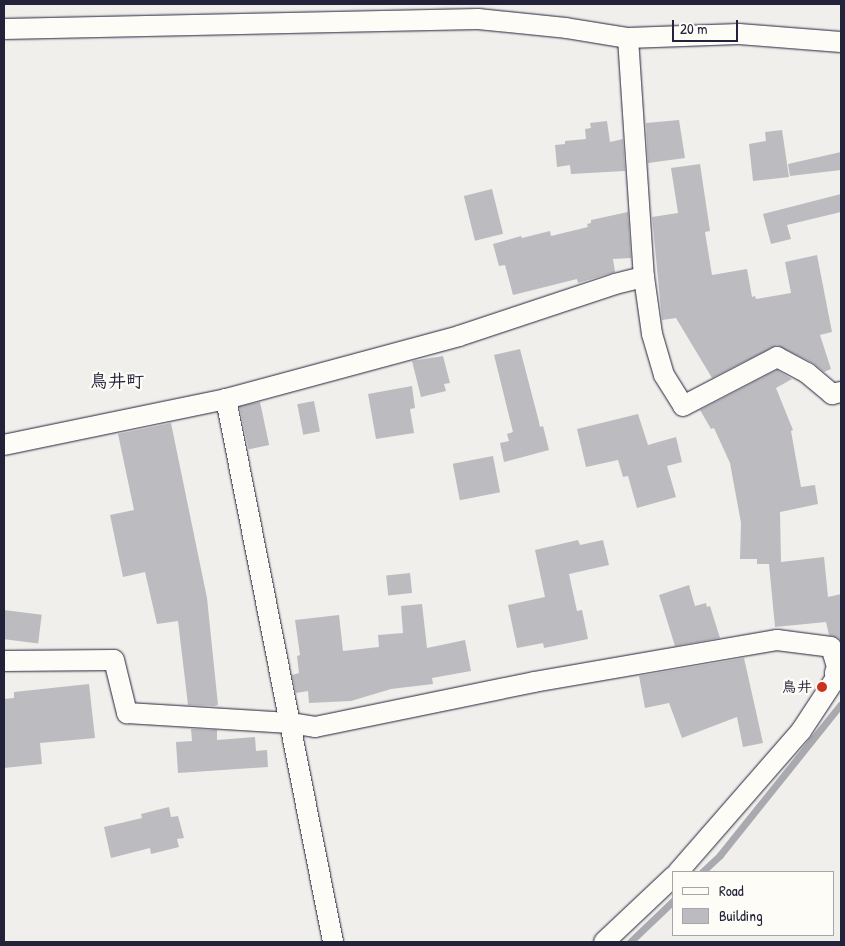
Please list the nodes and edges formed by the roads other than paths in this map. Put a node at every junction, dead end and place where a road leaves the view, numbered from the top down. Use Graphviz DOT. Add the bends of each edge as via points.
graph roads {
  1 [pos="478,11"];
  2 [pos="4,29"];
  3 [pos="628,38"];
  4 [pos="841,42"];
  5 [pos="644,277"];
  6 [pos="841,392"];
  7 [pos="226,399"];
  8 [pos="4,445"];
  9 [pos="4,661"];
  10 [pos="841,672"];
  11 [pos="290,723"];
  12 [pos="679,871"];
  13 [pos="672,878"];
  14 [pos="333,942"];
  15 [pos="604,942"];
  1 -- 2 [label="street"];
  1 -- 3 [label="street"];
  3 -- 4 [label="street" via="739,34"];
  3 -- 5 [label="street"];
  5 -- 6 [label="street" via="652,334 661,366 683,406 777,357 807,373 832,394"];
  5 -- 7 [label="street" via="459,336"];
  7 -- 8 [label="street"];
  7 -- 11 [label="street"];
  9 -- 11 [label="street" via="114,660 127,713"];
  10 -- 11 [label="street" via="831,647 777,640 534,682 314,727"];
  10 -- 12 [label="street" via="801,731"];
  11 -- 14 [label="street"];
  13 -- 15 [label="street"];
}
